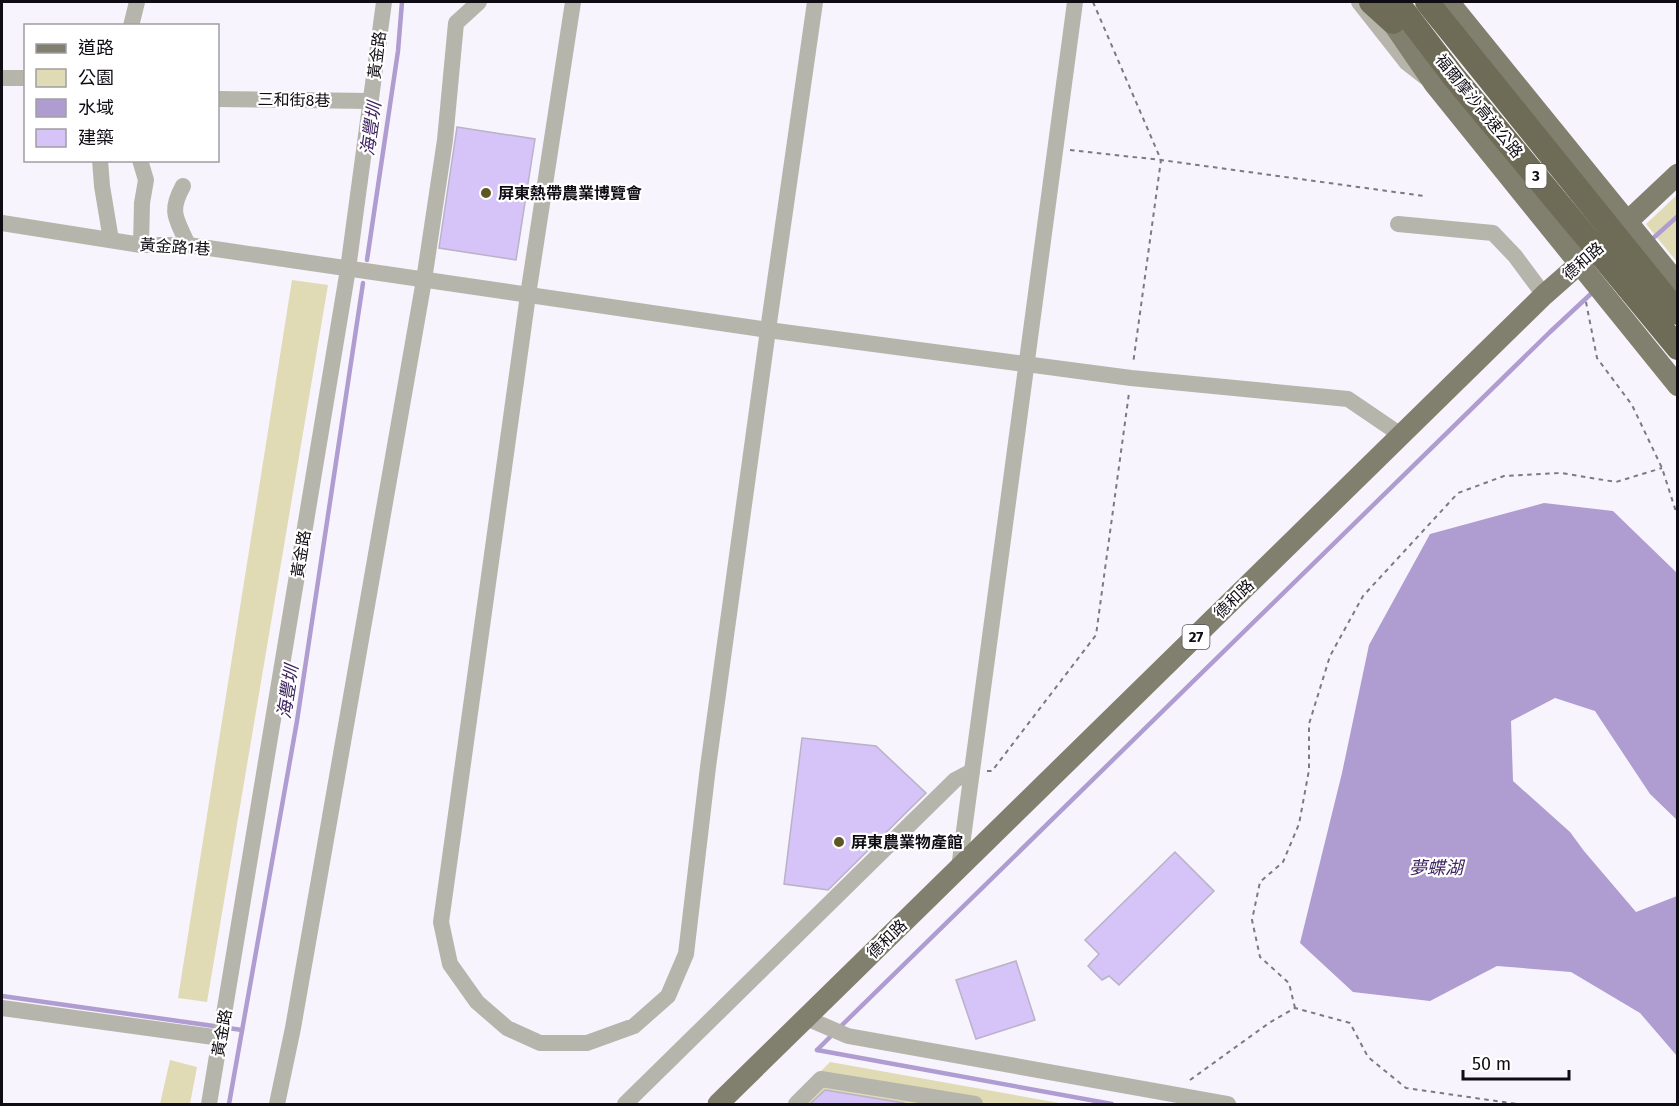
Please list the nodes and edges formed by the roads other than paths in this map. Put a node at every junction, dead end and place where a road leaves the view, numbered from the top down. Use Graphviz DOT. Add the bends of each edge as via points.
graph roads {
  1 [pos="136,2"];
  2 [pos="384,2"];
  3 [pos="479,2"];
  4 [pos="573,2"];
  5 [pos="815,2"];
  6 [pos="1075,2"];
  7 [pos="1359,2"];
  8 [pos="1371,2"];
  9 [pos="1378,2"];
  10 [pos="1427,2"];
  11 [pos="1451,2"];
  12 [pos="1395,12"];
  13 [pos="131,24"];
  14 [pos="2,78"];
  15 [pos="24,78"];
  16 [pos="1435,85"];
  17 [pos="219,99"];
  18 [pos="371,101"];
  19 [pos="100,162"];
  20 [pos="141,162"];
  21 [pos="1677,174"];
  22 [pos="183,186"];
  23 [pos="1628,222"];
  24 [pos="2,223"];
  25 [pos="1398,224"];
  26 [pos="111,240"];
  27 [pos="141,245"];
  28 [pos="188,245"];
  29 [pos="1579,264"];
  30 [pos="348,269"];
  31 [pos="424,280"];
  32 [pos="1677,284"];
  33 [pos="528,295"];
  34 [pos="1544,295"];
  35 [pos="1677,313"];
  36 [pos="768,330"];
  37 [pos="1677,348"];
  38 [pos="1026,364"];
  39 [pos="1677,386"];
  40 [pos="1401,435"];
  41 [pos="972,771"];
  42 [pos="959,868"];
  43 [pos="2,1008"];
  44 [pos="806,1018"];
  45 [pos="221,1038"];
  46 [pos="209,1104"];
  47 [pos="277,1104"];
  48 [pos="626,1104"];
  49 [pos="718,1104"];
  50 [pos="796,1104"];
  51 [pos="975,1104"];
  52 [pos="1228,1104"];
  1 -- 13 [label="street"];
  2 -- 18 [label="street, 黃金路"];
  3 -- 31 [label="street" via="456,22 445,140"];
  4 -- 33 [label="street"];
  5 -- 36 [label="street"];
  6 -- 38 [label="street"];
  7 -- 16 [label="street" via="1407,63"];
  8 -- 12 [label="highway, 福爾摩沙高速公路"];
  9 -- 12 [label="main road"];
  10 -- 35 [label="highway, 福爾摩沙高速公路 / 3, bridge"];
  11 -- 23 [label="main road"];
  12 -- 16 [label="main road"];
  12 -- 37 [label="highway, 福爾摩沙高速公路 / 3, bridge" via="1454,77"];
  14 -- 15 [label="street"];
  16 -- 29 [label="main road"];
  17 -- 18 [label="street, 三和街8巷"];
  18 -- 30 [label="street, 黃金路"];
  19 -- 26 [label="street"];
  20 -- 27 [label="street" via="146,180"];
  21 -- 23 [label="main road, 德和路 / 27"];
  22 -- 28 [label="street" via="174,212"];
  23 -- 29 [label="main road, 德和路 / 27"];
  23 -- 32 [label="main road"];
  24 -- 26 [label="street, 黃金路1巷"];
  25 -- 34 [label="street" via="1493,233"];
  26 -- 27 [label="street, 黃金路1巷"];
  27 -- 28 [label="street, 黃金路1巷"];
  28 -- 30 [label="street, 黃金路1巷"];
  29 -- 34 [label="main road, 德和路 / 27"];
  29 -- 39 [label="main road"];
  30 -- 31 [label="street, 黃金路1巷"];
  30 -- 45 [label="street, 黃金路"];
  31 -- 33 [label="street, 黃金路1巷"];
  31 -- 47 [label="street"];
  33 -- 36 [label="street, 黃金路1巷"];
  33 -- 36 [label="street" via="441,922 450,964 477,1002 507,1029 540,1043 587,1043 634,1026 668,996 686,954"];
  34 -- 40 [label="main road, 德和路 / 27"];
  36 -- 38 [label="street, 黃金路1巷"];
  38 -- 40 [label="street, 黃金路1巷" via="1348,399"];
  38 -- 41 [label="street"];
  40 -- 42 [label="main road, 德和路 / 27"];
  41 -- 42 [label="street"];
  41 -- 48 [label="street" via="955,780"];
  42 -- 44 [label="main road, 德和路 / 27"];
  43 -- 45 [label="street"];
  44 -- 49 [label="main road, 德和路 / 27"];
  44 -- 52 [label="street" via="848,1036"];
  45 -- 46 [label="street, 黃金路"];
  50 -- 51 [label="street" via="821,1079"];
}
